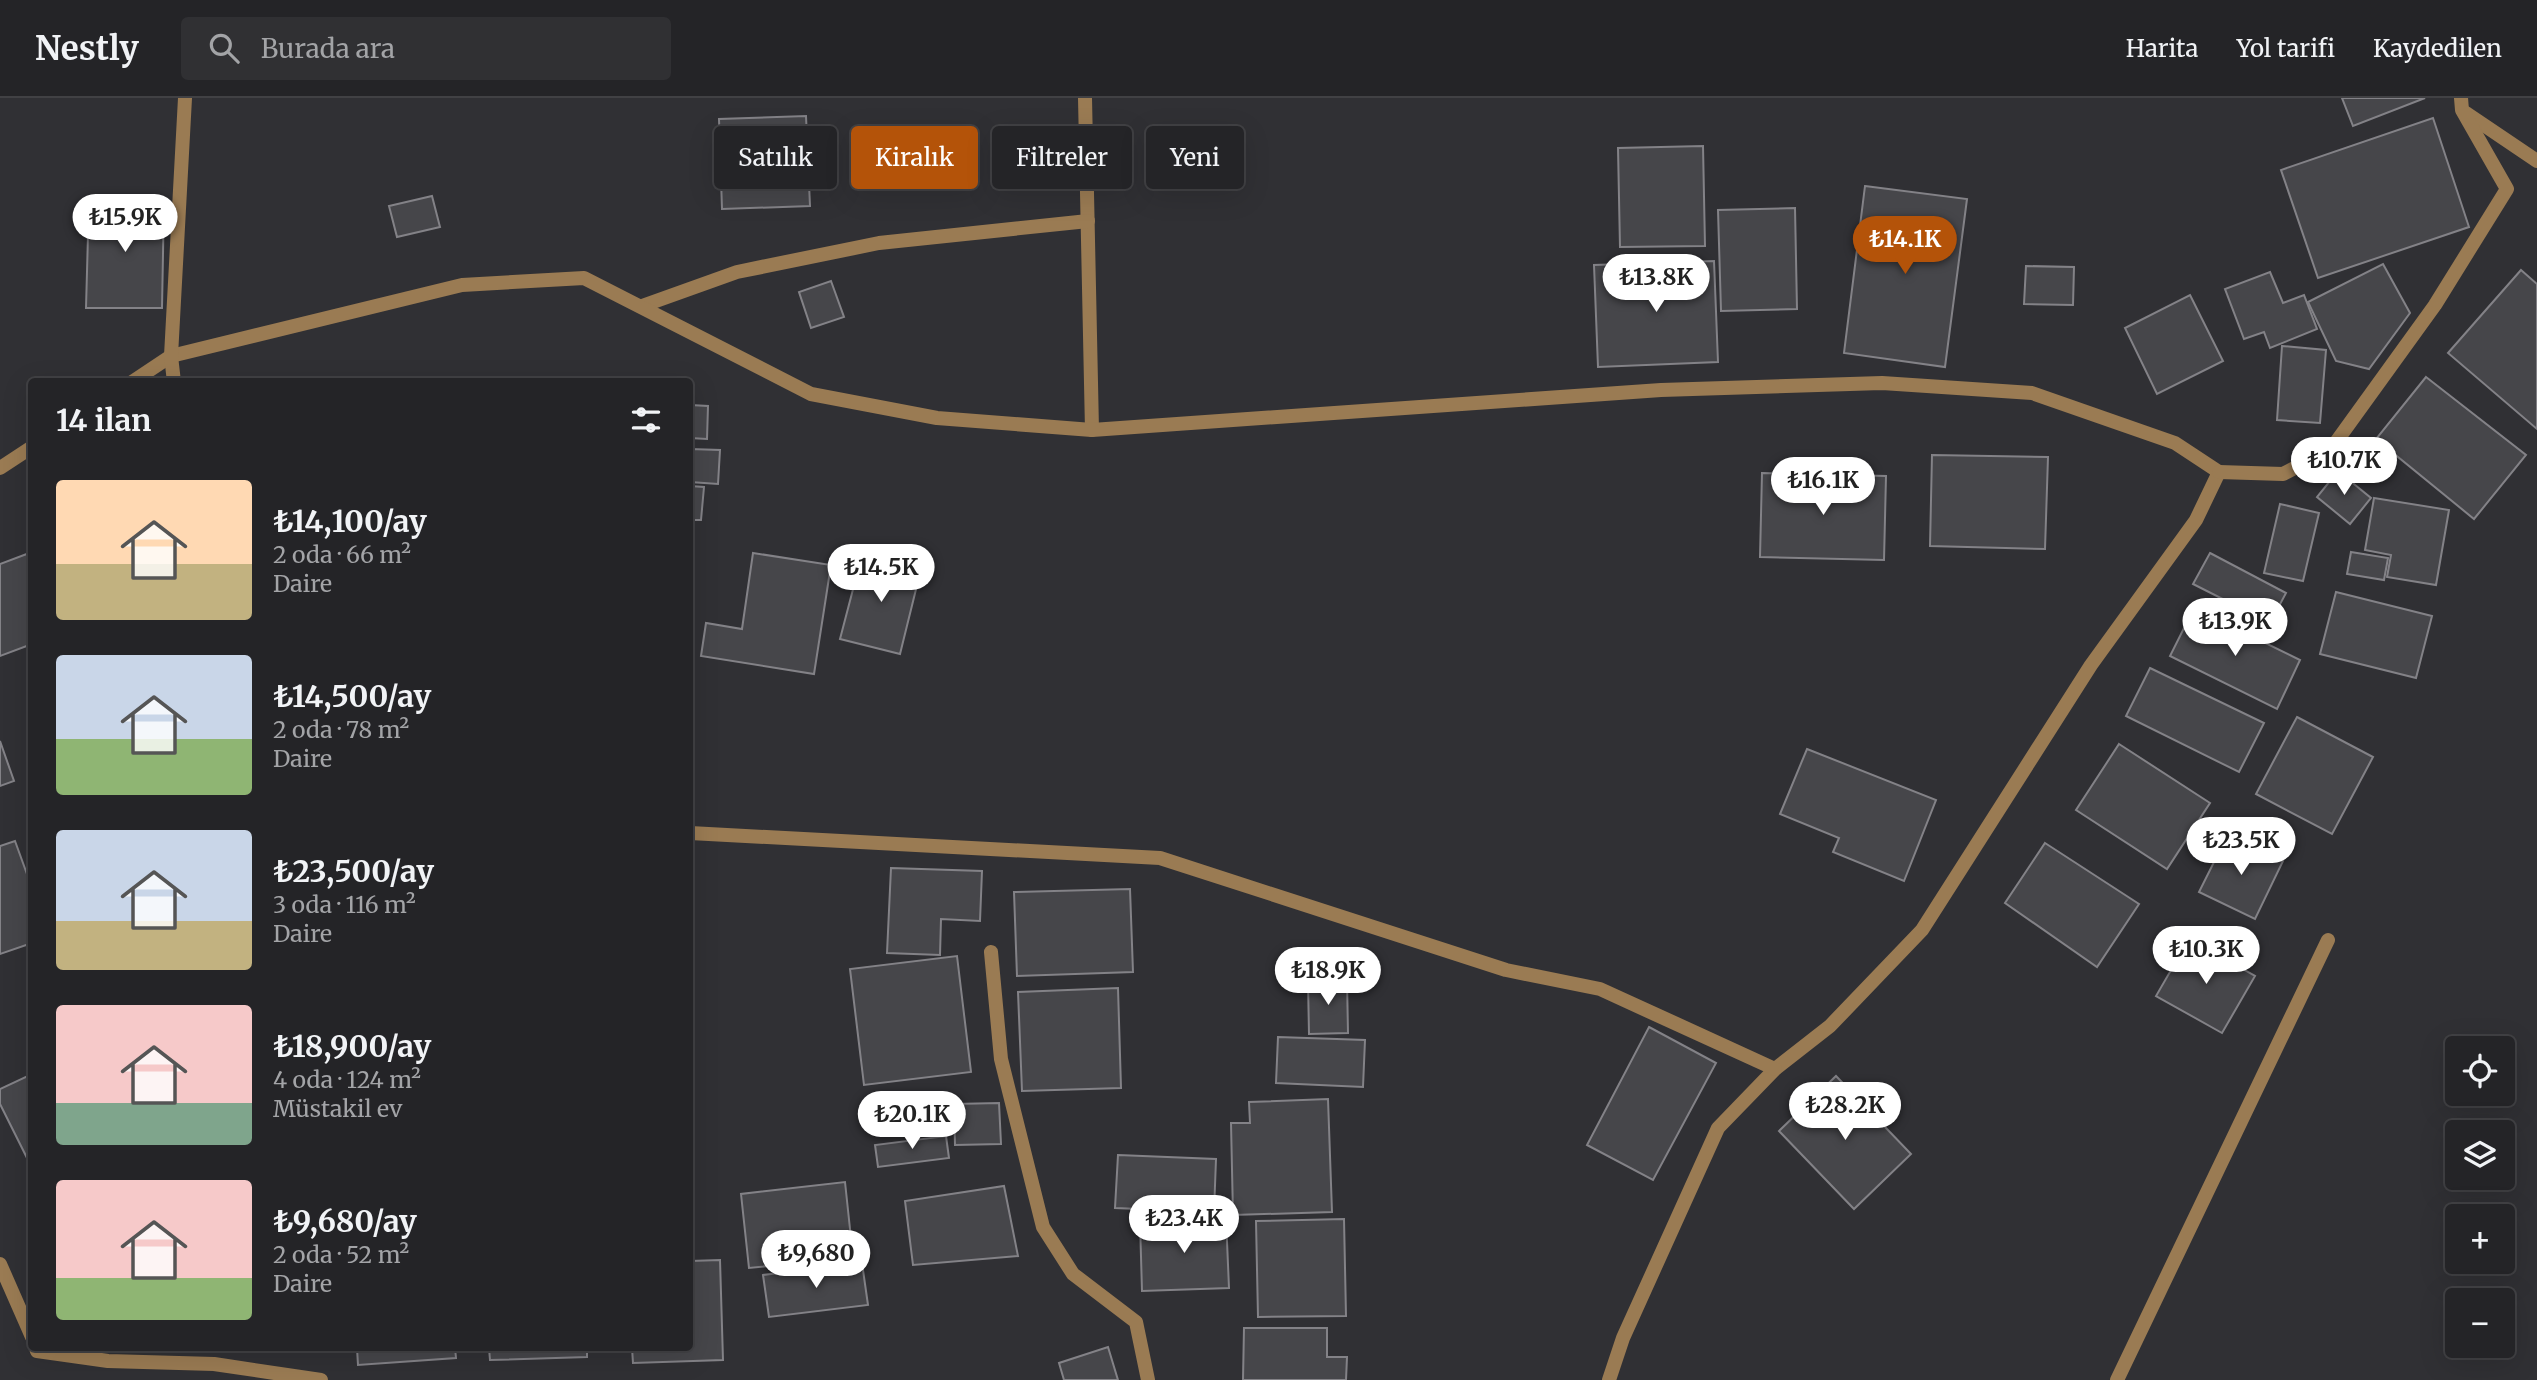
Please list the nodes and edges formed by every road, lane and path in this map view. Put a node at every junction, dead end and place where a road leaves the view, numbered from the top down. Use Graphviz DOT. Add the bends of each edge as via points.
graph roads {
  1 [pos="185,98"];
  2 [pos="1085,98"];
  3 [pos="2462,104"];
  4 [pos="2537,160"];
  5 [pos="1087,222"];
  6 [pos="642,306"];
  7 [pos="171,356"];
  8 [pos="138,378"];
  9 [pos="174,378"];
  10 [pos="1092,430"];
  11 [pos="28,450"];
  12 [pos="0,468"];
  13 [pos="2219,472"];
  14 [pos="693,833"];
  15 [pos="2328,940"];
  16 [pos="991,952"];
  17 [pos="1775,1069"];
  18 [pos="0,1264"];
  19 [pos="28,1328"];
  20 [pos="37,1351"];
  21 [pos="321,1380"];
  22 [pos="1148,1380"];
  23 [pos="1609,1380"];
  24 [pos="2117,1380"];
  1 -- 7 [label="street"];
  2 -- 5 [label="street"];
  3 -- 4 [label="street"];
  3 -- 13 [label="street" via="2507,189 2435,305 2331,449 2283,474"];
  5 -- 6 [label="street" via="866,246 737,272"];
  5 -- 10 [label="street"];
  6 -- 7 [label="street" via="584,278 462,285"];
  6 -- 10 [label="street" via="811,394 937,418"];
  7 -- 8 [label="street"];
  7 -- 9 [label="street"];
  10 -- 13 [label="street" via="1661,390 1882,383 2032,393 2175,443"];
  11 -- 12 [label="street"];
  13 -- 17 [label="street" via="2196,520 2091,665 1922,930 1830,1026"];
  14 -- 17 [label="street" via="1160,858 1506,970 1600,989"];
  15 -- 24 [label="street"];
  16 -- 22 [label="street" via="1001,1059 1043,1227 1073,1274 1136,1322"];
  17 -- 23 [label="street" via="1718,1128 1623,1338"];
  18 -- 19 [label="street"];
  20 -- 21 [label="street" via="108,1361 214,1364"];
}
